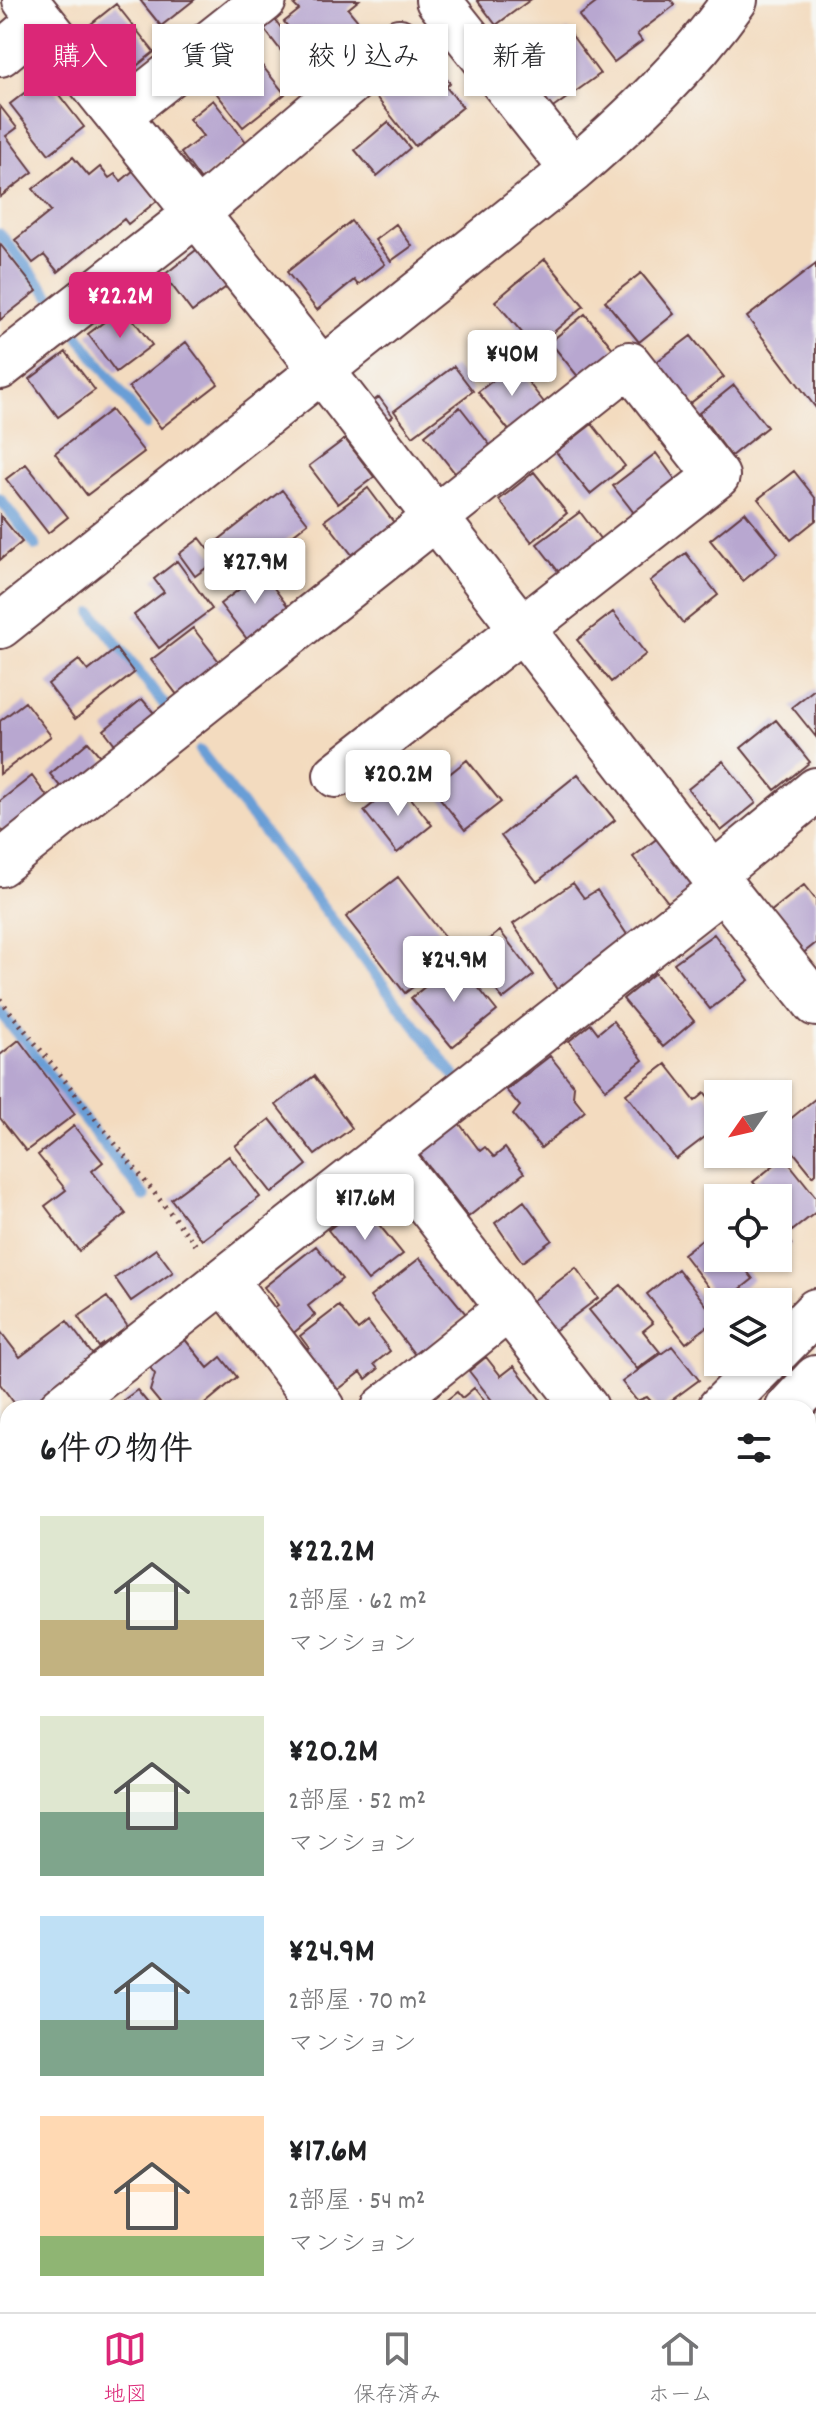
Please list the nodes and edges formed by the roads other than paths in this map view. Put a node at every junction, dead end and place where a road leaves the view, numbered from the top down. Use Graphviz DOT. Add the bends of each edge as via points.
graph roads {
  1 [pos="264,0"];
  2 [pos="438,0"];
  3 [pos="735,0"];
  4 [pos="33,10"];
  5 [pos="0,54"];
  6 [pos="334,96"];
  7 [pos="118,116"];
  8 [pos="573,170"];
  9 [pos="196,214"];
  10 [pos="0,367"];
  11 [pos="322,372"];
  12 [pos="435,517"];
  13 [pos="0,625"];
  14 [pos="522,629"];
  15 [pos="336,775"];
  16 [pos="816,790"];
  17 [pos="0,864"];
  18 [pos="718,881"];
  19 [pos="816,1004"];
  20 [pos="387,1152"];
  21 [pos="225,1281"];
  22 [pos="509,1308"];
  23 [pos="816,1311"];
  24 [pos="792,1336"];
  25 [pos="752,1376"];
  26 [pos="816,1378"];
  27 [pos="71,1400"];
  28 [pos="317,1400"];
  29 [pos="394,1400"];
  30 [pos="580,1400"];
  31 [pos="728,1400"];
  32 [pos="795,1400"];
  1 -- 7 [label="main road"];
  2 -- 8 [label="main road"];
  3 -- 8 [label="main road" via="639,113"];
  4 -- 5 [label="main road"];
  4 -- 7 [label="main road"];
  6 -- 9 [label="main road"];
  7 -- 9 [label="main road"];
  8 -- 11 [label="main road"];
  9 -- 10 [label="main road"];
  9 -- 11 [label="main road"];
  11 -- 12 [label="main road"];
  11 -- 13 [label="main road"];
  12 -- 14 [label="main road"];
  12 -- 14 [label="main road" via="629,364 707,463 717,476"];
  12 -- 17 [label="main road"];
  14 -- 15 [label="main road"];
  14 -- 18 [label="main road"];
  16 -- 18 [label="main road"];
  18 -- 19 [label="main road"];
  18 -- 20 [label="main road"];
  20 -- 21 [label="main road"];
  20 -- 22 [label="main road"];
  21 -- 27 [label="main road"];
  21 -- 28 [label="main road"];
  22 -- 29 [label="main road"];
  22 -- 30 [label="main road"];
  23 -- 24 [label="main road"];
  25 -- 31 [label="main road"];
  26 -- 32 [label="main road"];
}
